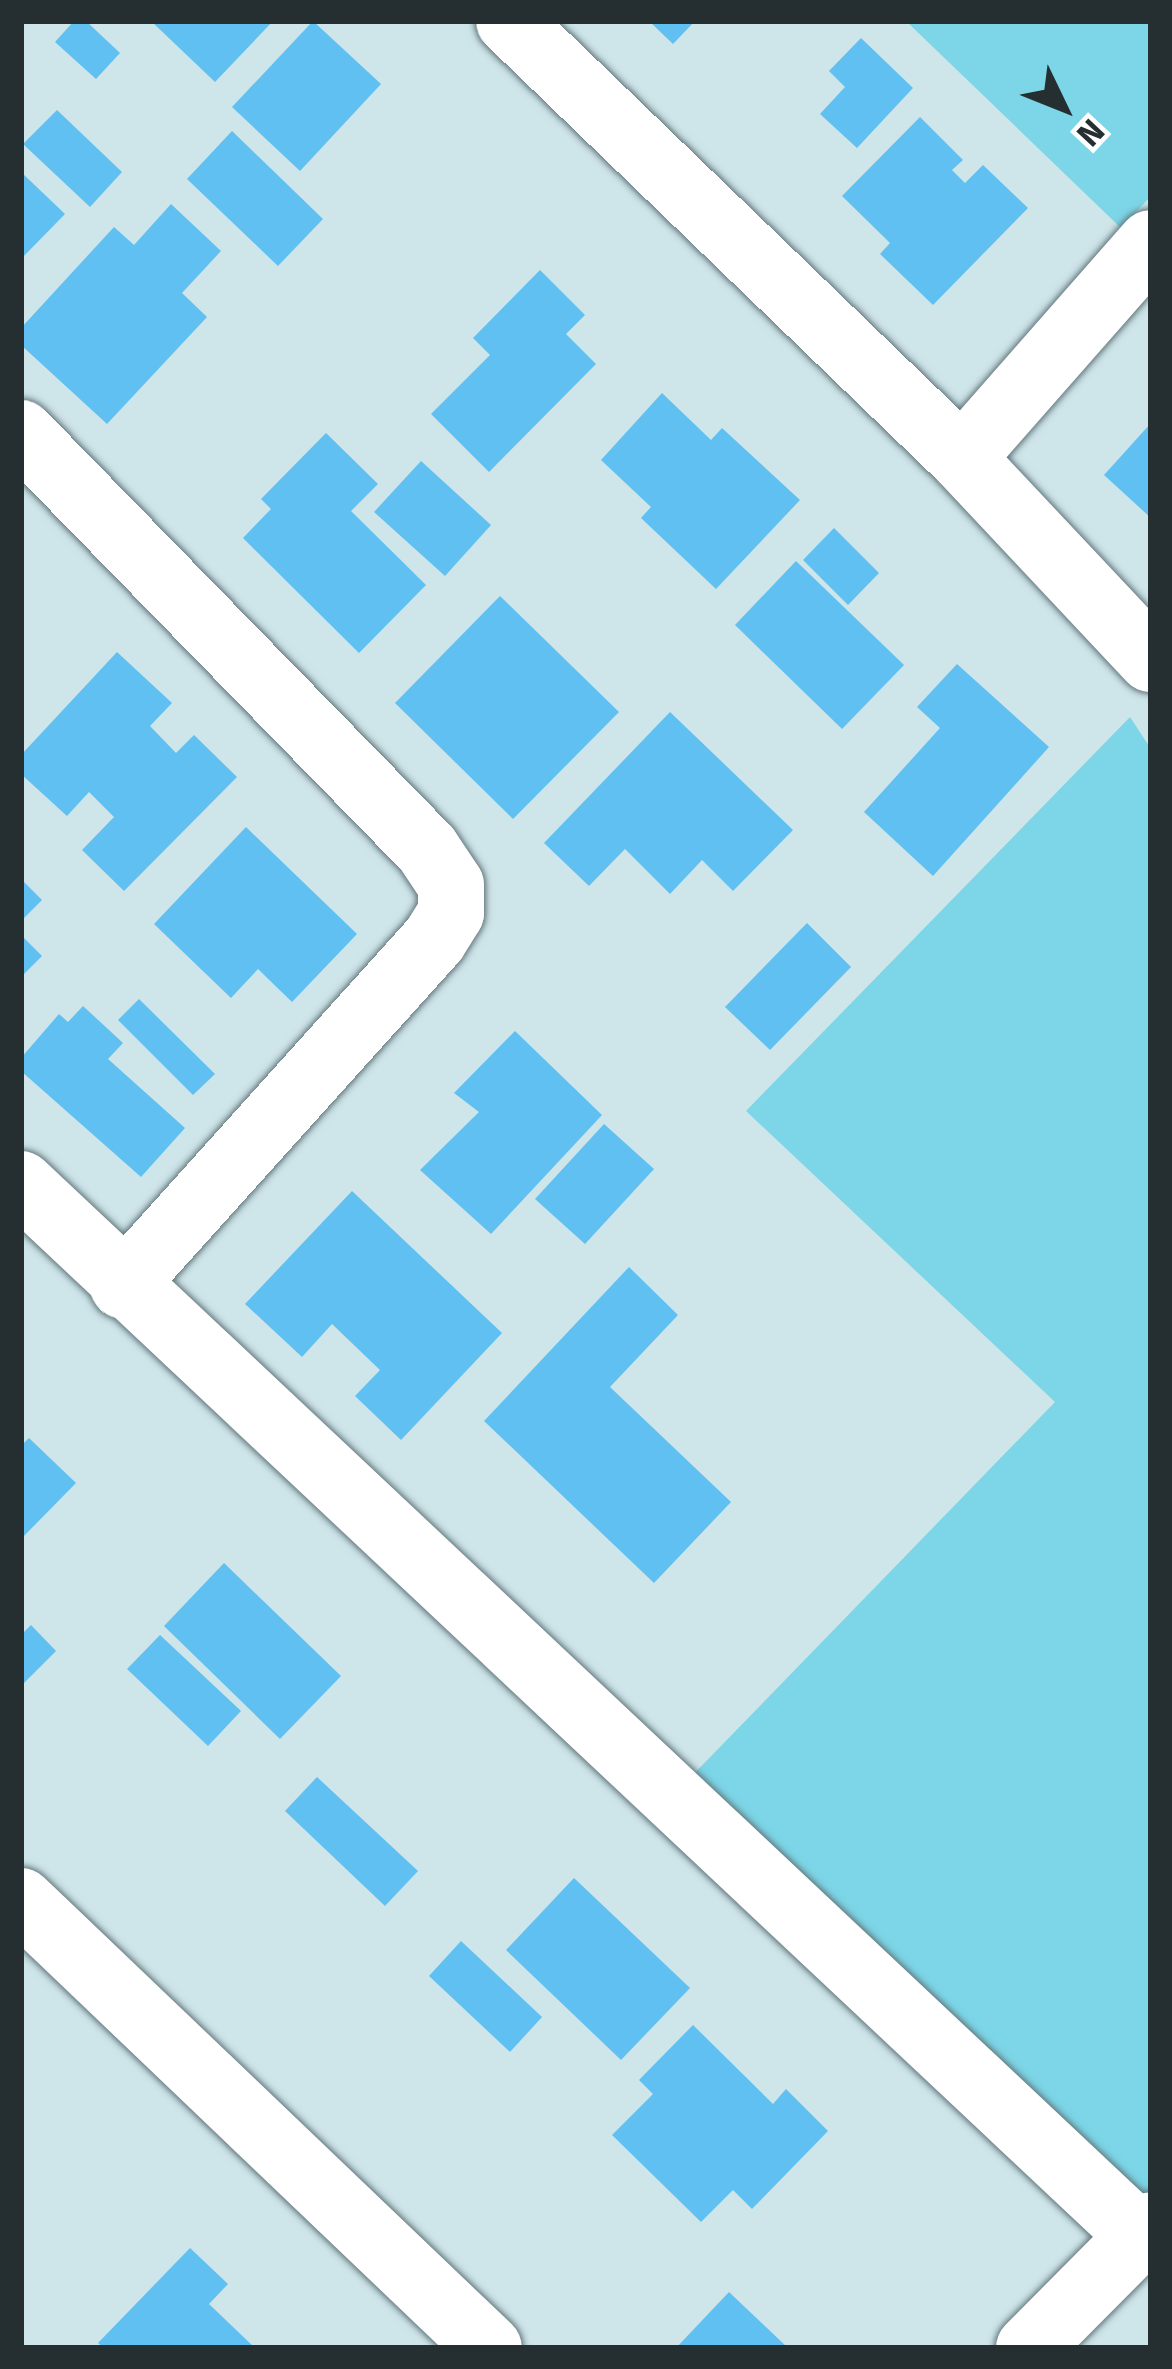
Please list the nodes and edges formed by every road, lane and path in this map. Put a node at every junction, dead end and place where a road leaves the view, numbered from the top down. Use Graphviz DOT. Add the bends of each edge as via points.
graph roads {
  1 [pos="508,21"];
  2 [pos="1151,242"];
  3 [pos="21,434"];
  4 [pos="962,458"];
  5 [pos="1151,659"];
  6 [pos="21,1184"];
  7 [pos="123,1286"];
  8 [pos="21,1901"];
  9 [pos="1146,2230"];
  10 [pos="489,2348"];
  11 [pos="1030,2348"];
  1 -- 4 [label="street"];
  2 -- 4 [label="street"];
  3 -- 7 [label="street" via="427,849 451,885 451,914 434,940"];
  4 -- 5 [label="street"];
  6 -- 7 [label="street"];
  7 -- 9 [label="street"];
  8 -- 10 [label="street"];
  9 -- 11 [label="street"];
}
